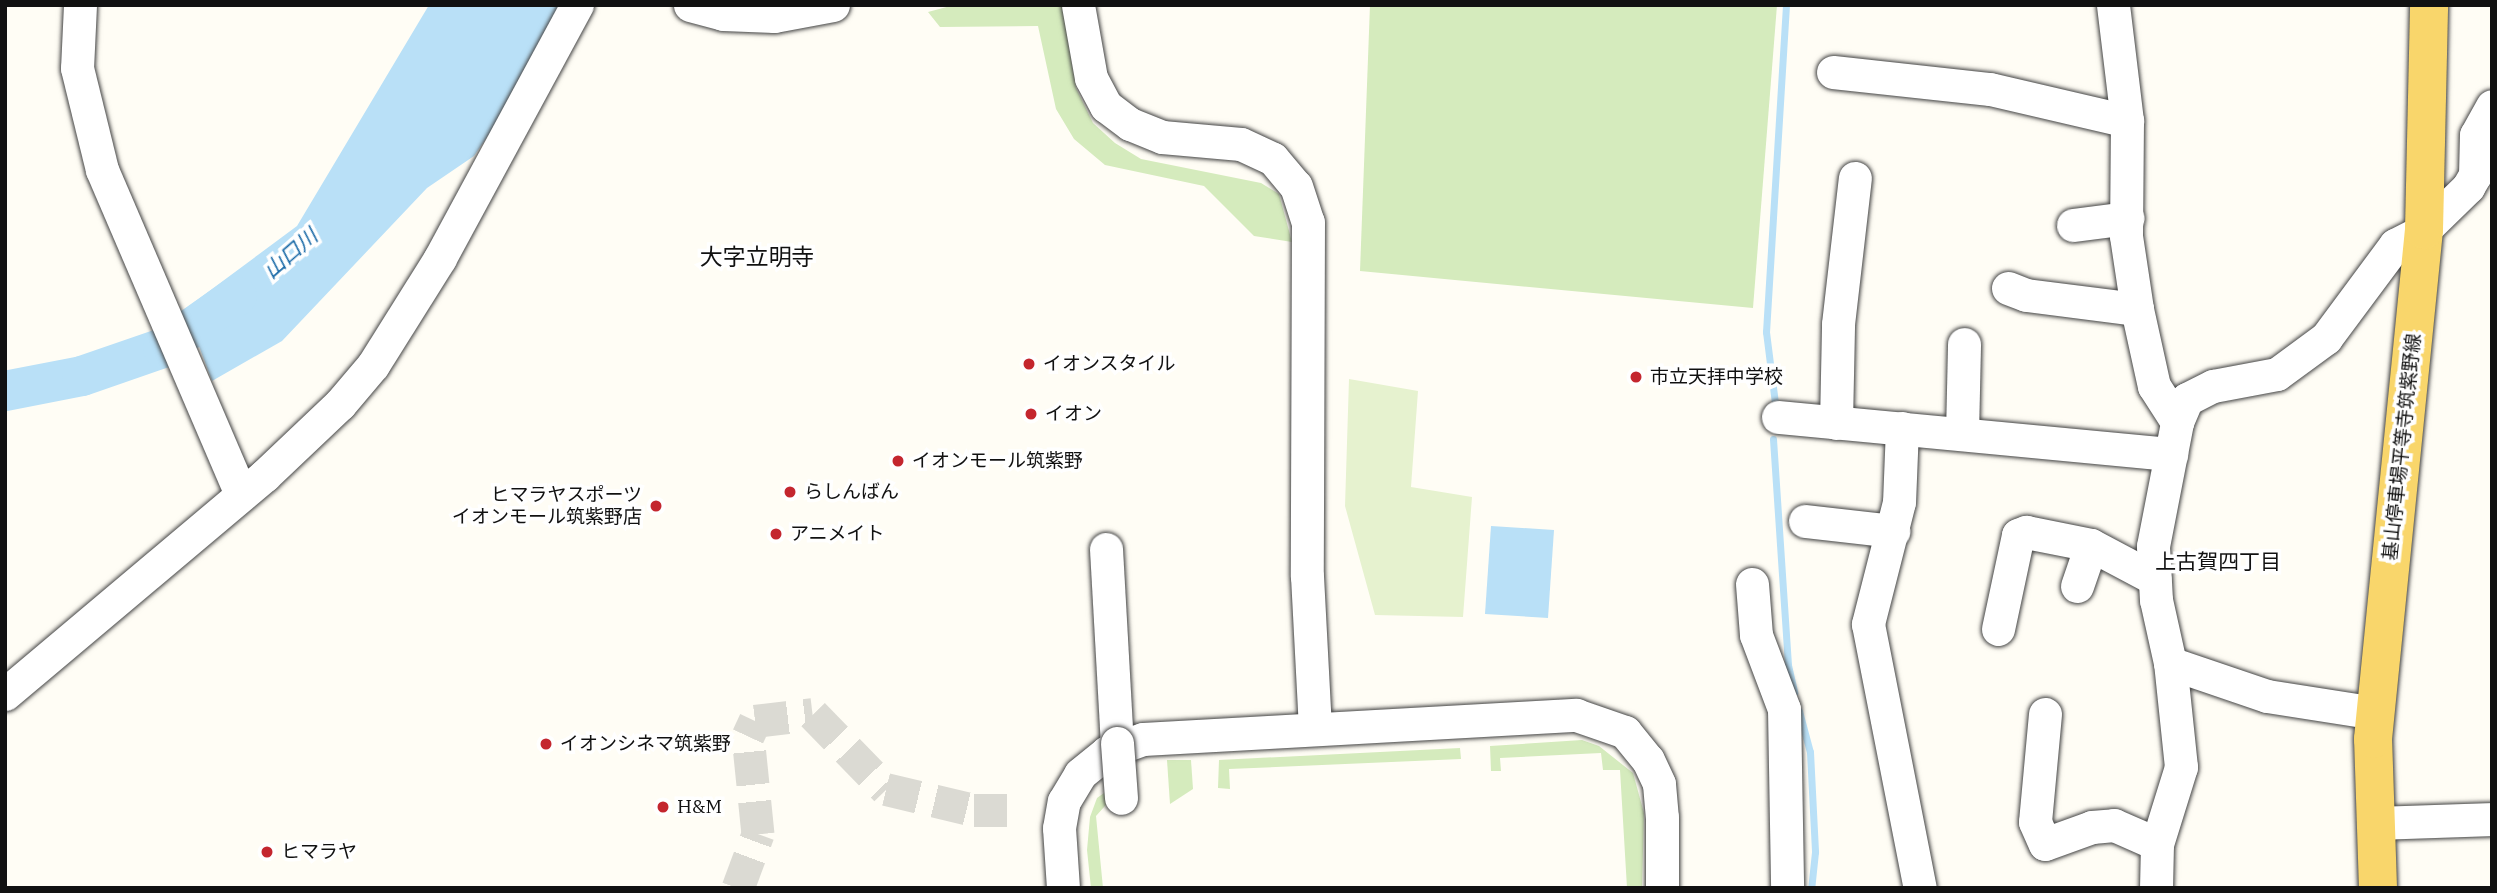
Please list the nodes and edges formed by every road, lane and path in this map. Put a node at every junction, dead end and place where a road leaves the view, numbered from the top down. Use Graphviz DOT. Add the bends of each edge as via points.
graph roads {
  1 [pos="80,5"];
  2 [pos="577,5"];
  3 [pos="690,5"];
  4 [pos="833,5"];
  5 [pos="1078,5"];
  6 [pos="2113,5"];
  7 [pos="2424,9"];
  8 [pos="1833,72"];
  9 [pos="2492,106"];
  10 [pos="2127,121"];
  11 [pos="1855,178"];
  12 [pos="2128,218"];
  13 [pos="2073,225"];
  14 [pos="2424,230"];
  15 [pos="2008,288"];
  16 [pos="2137,309"];
  17 [pos="1964,344"];
  18 [pos="1778,417"];
  19 [pos="1836,423"];
  20 [pos="1902,428"];
  21 [pos="1962,434"];
  22 [pos="2174,438"];
  23 [pos="241,494"];
  24 [pos="1805,521"];
  25 [pos="1893,531"];
  26 [pos="2091,545"];
  27 [pos="1106,549"];
  28 [pos="2155,579"];
  29 [pos="1752,584"];
  30 [pos="2077,586"];
  31 [pos="1997,629"];
  32 [pos="2170,663"];
  33 [pos="5,694"];
  34 [pos="2376,713"];
  35 [pos="2045,715"];
  36 [pos="1314,728"];
  37 [pos="1121,798"];
  38 [pos="2492,820"];
  39 [pos="2377,823"];
  40 [pos="2157,844"];
  41 [pos="1063,888"];
  42 [pos="1662,888"];
  43 [pos="1787,888"];
  44 [pos="1920,888"];
  45 [pos="2156,888"];
  46 [pos="2378,888"];
  1 -- 23 [label="street" via="77,68 88,127"];
  2 -- 23 [label="street" via="440,258 373,365 340,404"];
  3 -- 4 [label="street" via="723,13 774,16"];
  5 -- 36 [label="street" via="1091,78 1106,106 1130,124 1162,137 1241,144 1273,159 1296,186 1308,222 1307,576"];
  6 -- 10 [label="street"];
  7 -- 14 [label="main road, 基山停車場平等寺筑紫野線"];
  8 -- 10 [label="street" via="1990,89"];
  9 -- 14 [label="street" via="2476,135 2474,175 2468,187"];
  10 -- 12 [label="street"];
  11 -- 19 [label="street" via="1838,324"];
  12 -- 13 [label="street"];
  12 -- 16 [label="street" via="2126,236"];
  14 -- 22 [label="street" via="2395,246 2326,338 2277,374 2213,386 2187,399"];
  14 -- 34 [label="main road, 基山停車場平等寺筑紫野線"];
  15 -- 16 [label="street" via="2026,295"];
  16 -- 22 [label="street" via="2154,386"];
  17 -- 21 [label="street"];
  18 -- 19 [label="street"];
  19 -- 20 [label="street"];
  20 -- 21 [label="street"];
  20 -- 25 [label="street"];
  21 -- 22 [label="street"];
  22 -- 28 [label="street" via="2153,546"];
  23 -- 33 [label="street"];
  24 -- 25 [label="street"];
  25 -- 44 [label="street" via="1868,624"];
  26 -- 28 [label="street"];
  26 -- 30 [label="street"];
  26 -- 31 [label="street" via="2018,535"];
  27 -- 37 [label="street, bridge"];
  28 -- 32 [label="street"];
  29 -- 43 [label="street" via="1756,635 1784,709"];
  32 -- 34 [label="street" via="2267,696"];
  32 -- 40 [label="street" via="2181,767"];
  34 -- 39 [label="main road, 基山停車場平等寺筑紫野線"];
  35 -- 40 [label="street" via="2035,822 2045,844 2092,827 2114,825"];
  36 -- 41 [label="street" via="1143,739 1107,752 1080,774 1064,801 1059,828"];
  36 -- 42 [label="street" via="1576,715 1625,732 1648,760 1659,785"];
  38 -- 39 [label="street"];
  39 -- 46 [label="main road, 基山停車場平等寺筑紫野線"];
  40 -- 45 [label="street"];
}
